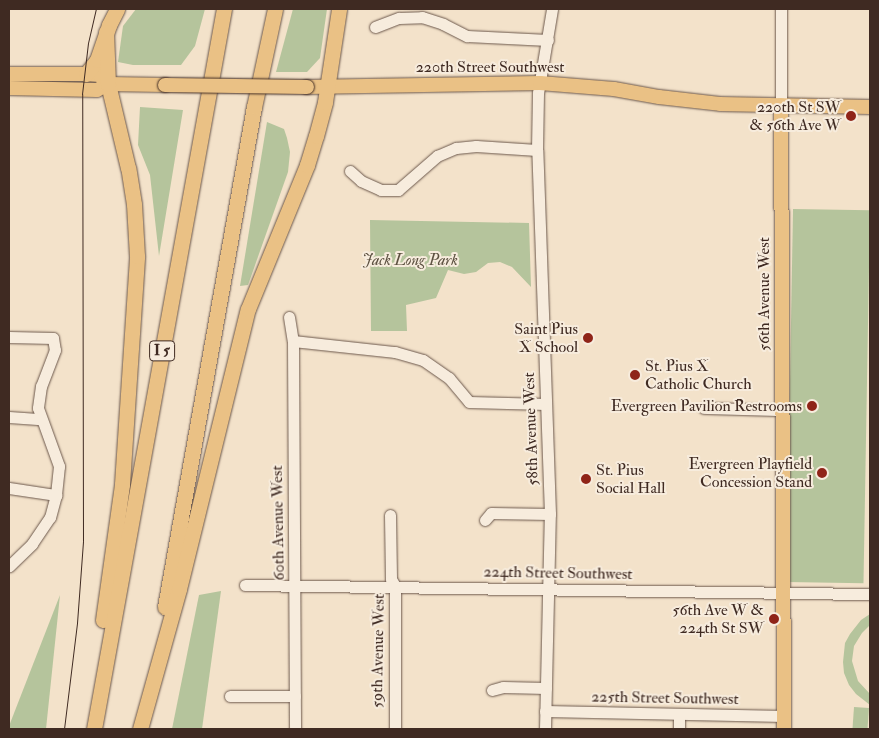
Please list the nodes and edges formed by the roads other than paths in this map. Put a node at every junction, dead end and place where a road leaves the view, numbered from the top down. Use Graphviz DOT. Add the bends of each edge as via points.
graph roads {
  1 [pos="117,9"];
  2 [pos="224,9"];
  3 [pos="275,9"];
  4 [pos="339,9"];
  5 [pos="552,9"];
  6 [pos="780,9"];
  7 [pos="375,27"];
  8 [pos="106,32"];
  9 [pos="548,40"];
  10 [pos="9,74"];
  11 [pos="86,74"];
  12 [pos="540,82"];
  13 [pos="108,84"];
  14 [pos="328,86"];
  15 [pos="9,88"];
  16 [pos="782,106"];
  17 [pos="870,106"];
  18 [pos="537,150"];
  19 [pos="350,171"];
  20 [pos="289,317"];
  21 [pos="9,336"];
  22 [pos="294,341"];
  23 [pos="546,404"];
  24 [pos="704,408"];
  25 [pos="782,410"];
  26 [pos="9,417"];
  27 [pos="41,419"];
  28 [pos="9,488"];
  29 [pos="56,495"];
  30 [pos="390,514"];
  31 [pos="550,514"];
  32 [pos="485,520"];
  33 [pos="9,566"];
  34 [pos="295,584"];
  35 [pos="245,585"];
  36 [pos="395,586"];
  37 [pos="549,589"];
  38 [pos="783,593"];
  39 [pos="870,594"];
  40 [pos="153,678"];
  41 [pos="546,688"];
  42 [pos="492,690"];
  43 [pos="100,693"];
  44 [pos="230,696"];
  45 [pos="295,696"];
  46 [pos="545,710"];
  47 [pos="679,715"];
  48 [pos="784,723"];
  49 [pos="94,729"];
  50 [pos="140,729"];
  51 [pos="145,729"];
  52 [pos="295,729"];
  53 [pos="395,729"];
  54 [pos="545,729"];
  55 [pos="679,729"];
  1 -- 8 [label="highway"];
  2 -- 43 [label="highway, I 5"];
  3 -- 40 [label="highway" via="254,106"];
  4 -- 14 [label="highway"];
  5 -- 9 [label="street, 58th Avenue West"];
  6 -- 16 [label="street, 56th Avenue West"];
  7 -- 9 [label="street" via="399,18 422,17 467,36"];
  8 -- 11 [label="highway" via="97,60"];
  8 -- 13 [label="highway"];
  9 -- 12 [label="street, 58th Avenue West"];
  10 -- 11 [label="main road, 220th Street Southwest"];
  11 -- 13 [label="main road, 220th Street Southwest" via="100,75"];
  12 -- 14 [label="main road, 220th Street Southwest"];
  12 -- 16 [label="main road, 220th Street Southwest" via="614,89 686,101"];
  12 -- 18 [label="street, 58th Avenue West"];
  13 -- 14 [label="main road, 220th Street Southwest, bridge"];
  13 -- 15 [label="main road, 220th Street Southwest" via="96,90"];
  13 -- 43 [label="highway" via="128,168 137,256 122,484 97,657"];
  14 -- 40 [label="highway" via="307,166 248,309 179,589"];
  16 -- 17 [label="main road, 220th Street Southwest"];
  16 -- 25 [label="main road, 56th Avenue West"];
  18 -- 19 [label="street" via="456,148 437,156 398,190 381,190 361,181"];
  18 -- 23 [label="street, 58th Avenue West"];
  20 -- 22 [label="street, 60th Avenue West"];
  21 -- 27 [label="street" via="53,338 55,350 41,386 38,408"];
  22 -- 23 [label="street" via="395,352 423,360 449,378 469,402"];
  22 -- 34 [label="street, 60th Avenue West"];
  23 -- 31 [label="street, 58th Avenue West"];
  24 -- 25 [label="street"];
  25 -- 38 [label="main road, 56th Avenue West"];
  26 -- 27 [label="street"];
  27 -- 29 [label="street" via="59,466"];
  28 -- 29 [label="street"];
  29 -- 33 [label="street" via="42,531"];
  30 -- 36 [label="street, 59th Avenue West" via="391,579"];
  31 -- 32 [label="street" via="491,514"];
  31 -- 37 [label="street, 58th Avenue West"];
  34 -- 35 [label="street, 224th Street Southwest"];
  34 -- 36 [label="street, 224th Street Southwest"];
  34 -- 45 [label="street, 60th Avenue West"];
  36 -- 37 [label="street, 224th Street Southwest"];
  36 -- 53 [label="street, 59th Avenue West"];
  37 -- 38 [label="street, 224th Street Southwest"];
  37 -- 41 [label="street, 58th Avenue West"];
  38 -- 39 [label="street, 224th Street Southwest"];
  38 -- 48 [label="main road, 56th Avenue West"];
  40 -- 50 [label="highway"];
  40 -- 51 [label="highway"];
  41 -- 42 [label="street"];
  41 -- 46 [label="street, 58th Avenue West"];
  43 -- 49 [label="highway, I 5"];
  44 -- 45 [label="street"];
  45 -- 52 [label="street, 60th Avenue West"];
  46 -- 47 [label="street, 225th Street Southwest"];
  46 -- 54 [label="street, 58th Avenue West"];
  47 -- 48 [label="street, 225th Street Southwest"];
  47 -- 55 [label="street"];
}
